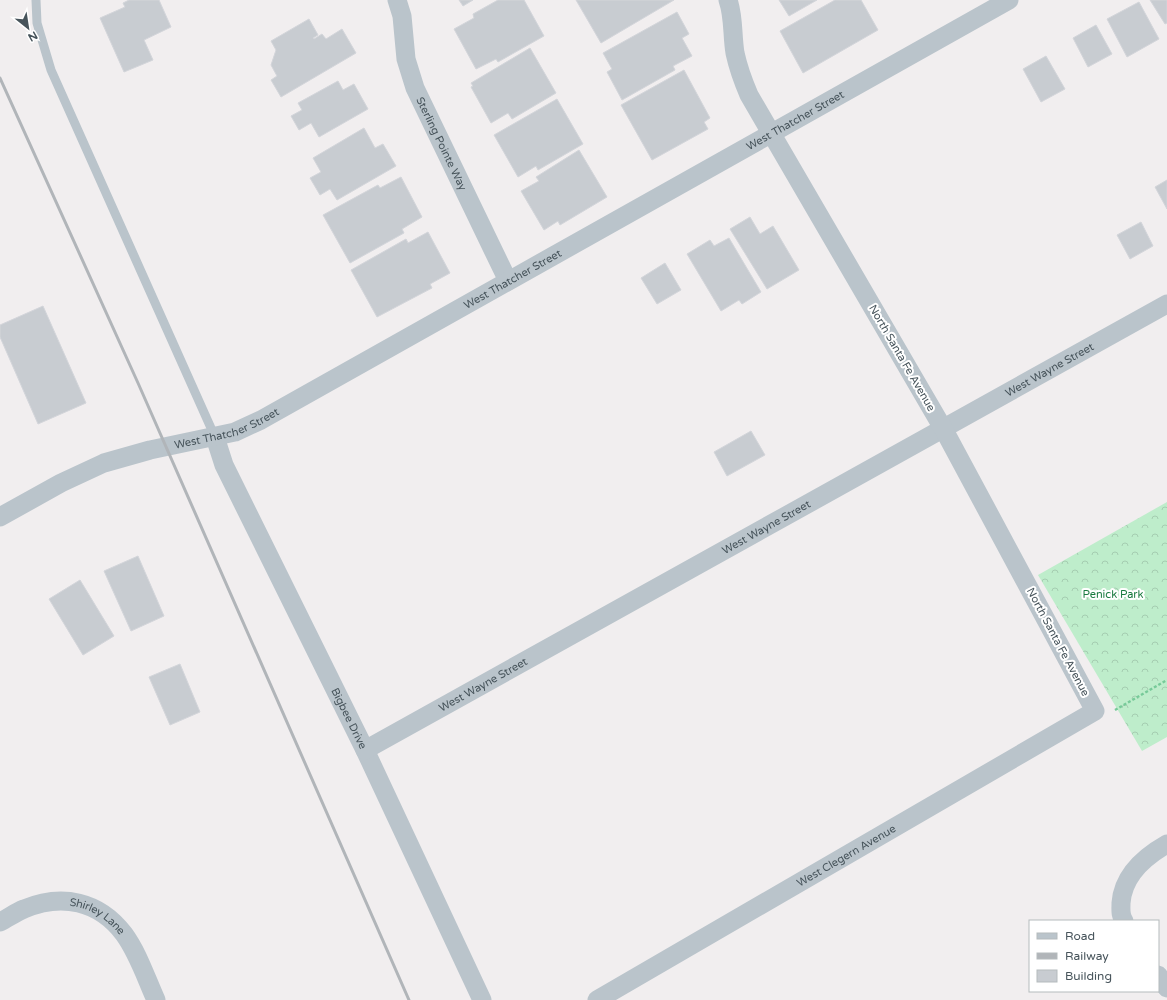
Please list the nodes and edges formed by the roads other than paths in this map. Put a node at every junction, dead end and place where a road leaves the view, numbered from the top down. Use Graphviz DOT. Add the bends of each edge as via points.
graph roads {
  1 [pos="36,0"];
  2 [pos="397,0"];
  3 [pos="728,0"];
  4 [pos="1009,0"];
  5 [pos="772,134"];
  6 [pos="508,281"];
  7 [pos="1167,304"];
  8 [pos="944,430"];
  9 [pos="215,438"];
  10 [pos="0,517"];
  11 [pos="1095,711"];
  12 [pos="365,750"];
  13 [pos="1167,844"];
  14 [pos="1123,920"];
  15 [pos="0,922"];
  16 [pos="1159,976"];
  17 [pos="1167,988"];
  18 [pos="156,1000"];
  19 [pos="482,1000"];
  20 [pos="597,1000"];
  1 -- 9 [label="lane" via="37,23 51,70"];
  2 -- 6 [label="street, Sterling Pointe Way" via="402,16 406,59 415,88"];
  3 -- 5 [label="street, North Santa Fe Avenue" via="732,11 735,53 741,75 749,95"];
  4 -- 5 [label="street, West Thatcher Street"];
  5 -- 6 [label="street, West Thatcher Street"];
  5 -- 8 [label="street, North Santa Fe Avenue"];
  6 -- 9 [label="street, West Thatcher Street" via="261,420"];
  7 -- 8 [label="street, West Wayne Street"];
  8 -- 11 [label="street, North Santa Fe Avenue"];
  8 -- 12 [label="street, West Wayne Street"];
  9 -- 10 [label="street, West Thatcher Street" via="150,450 104,463"];
  9 -- 12 [label="street, Bigbee Drive" via="224,465"];
  11 -- 20 [label="street, West Clegern Avenue"];
  12 -- 19 [label="street, Bigbee Drive"];
  13 -- 14 [label="street" via="1134,869 1122,891 1121,916"];
  15 -- 18 [label="street, Shirley Lane" via="24,909 49,901 73,901 96,908 124,935"];
  16 -- 17 [label="street"];
}
